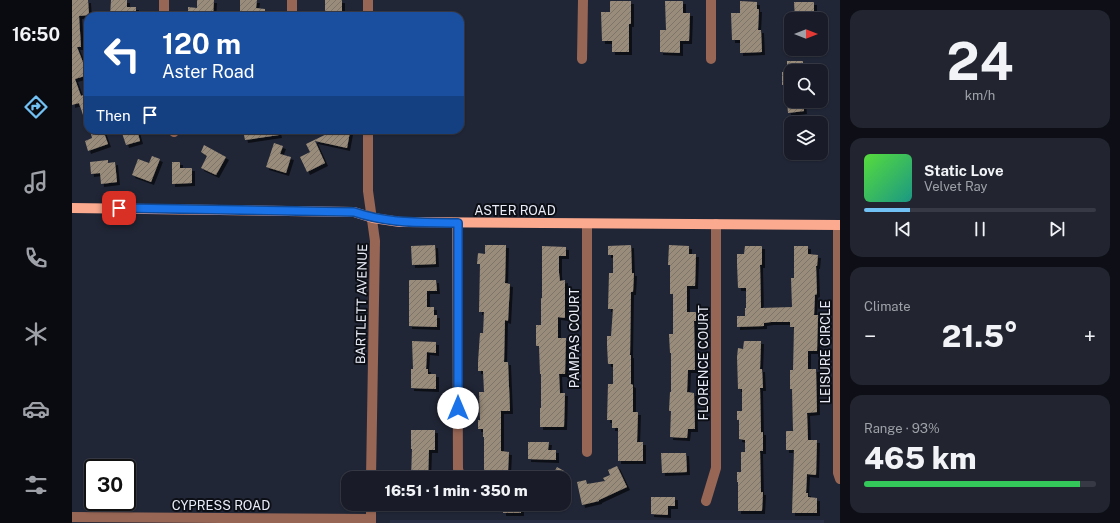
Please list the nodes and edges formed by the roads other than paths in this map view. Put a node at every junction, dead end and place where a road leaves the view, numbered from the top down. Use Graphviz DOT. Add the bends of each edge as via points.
graph roads {
  1 [pos="164,0"];
  2 [pos="292,0"];
  3 [pos="368,0"];
  4 [pos="582,0"];
  5 [pos="711,0"];
  6 [pos="164,12"];
  7 [pos="292,12"];
  8 [pos="368,12"];
  9 [pos="582,59"];
  10 [pos="711,59"];
  11 [pos="368,134"];
  12 [pos="72,208"];
  13 [pos="373,218"];
  14 [pos="458,223"];
  15 [pos="587,224"];
  16 [pos="716,224"];
  17 [pos="839,225"];
  18 [pos="587,452"];
  19 [pos="372,471"];
  20 [pos="459,471"];
  21 [pos="840,479"];
  22 [pos="706,501"];
  23 [pos="72,518"];
  24 [pos="371,521"];
  1 -- 6 [label="street"];
  2 -- 7 [label="street"];
  3 -- 8 [label="street"];
  4 -- 9 [label="street"];
  5 -- 10 [label="street"];
  11 -- 13 [label="street, BARTLETT AVENUE" via="368,192"];
  12 -- 13 [label="main road, ASTER ROAD" via="354,212"];
  13 -- 14 [label="main road, ASTER ROAD" via="400,222"];
  13 -- 19 [label="street, BARTLETT AVENUE" via="375,241"];
  14 -- 15 [label="main road, ASTER ROAD"];
  14 -- 20 [label="street"];
  15 -- 16 [label="main road, ASTER ROAD"];
  15 -- 18 [label="street, PAMPAS COURT"];
  16 -- 17 [label="main road, ASTER ROAD"];
  16 -- 22 [label="street, FLORENCE COURT" via="716,468"];
  17 -- 21 [label="street, LEISURE CIRCLE"];
  23 -- 24 [label="street, CYPRESS ROAD"];
}
